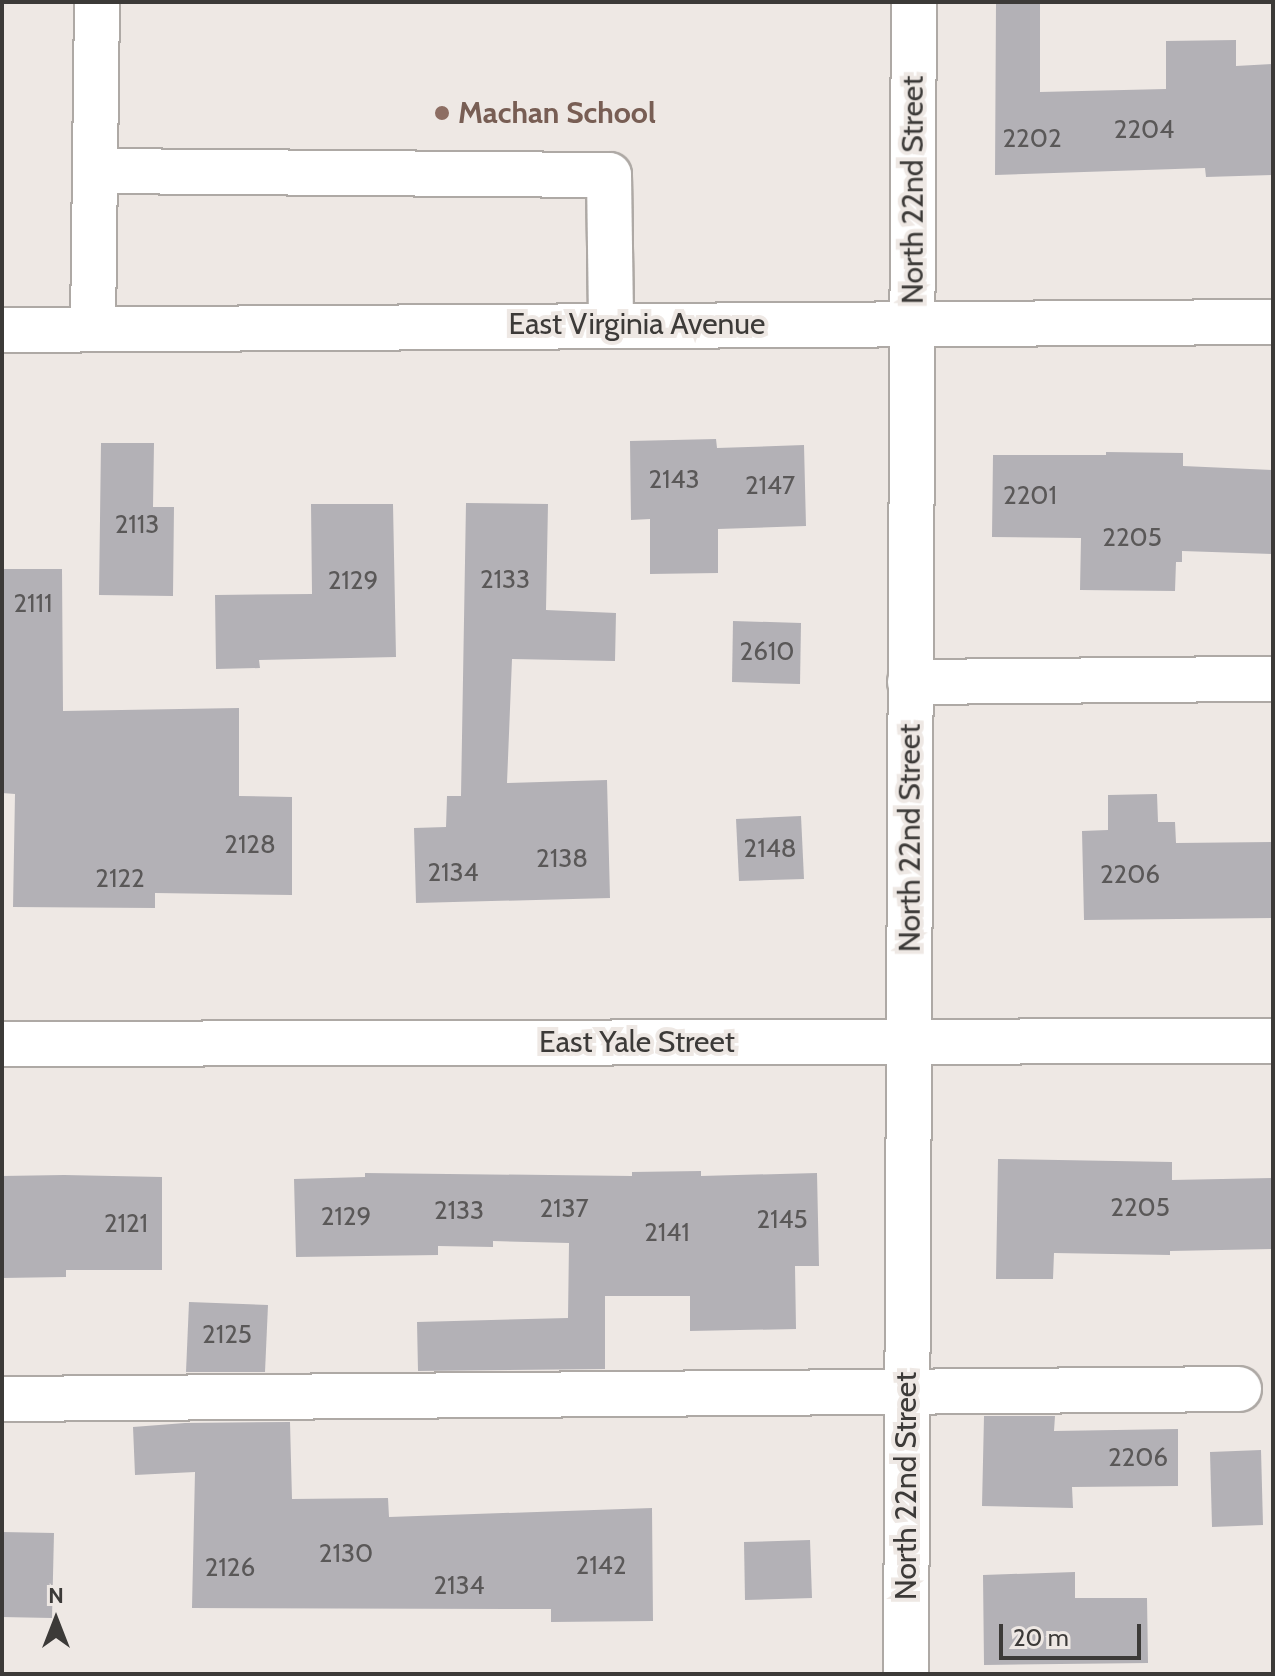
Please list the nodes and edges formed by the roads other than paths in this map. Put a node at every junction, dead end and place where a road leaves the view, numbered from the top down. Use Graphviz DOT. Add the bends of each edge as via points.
graph roads {
  1 [pos="97,2"];
  2 [pos="914,2"];
  3 [pos="95,171"];
  4 [pos="912,322"];
  5 [pos="1273,322"];
  6 [pos="611,324"];
  7 [pos="93,329"];
  8 [pos="2,330"];
  9 [pos="1273,679"];
  10 [pos="910,682"];
  11 [pos="910,1041"];
  12 [pos="1273,1041"];
  13 [pos="2,1044"];
  14 [pos="1239,1389"];
  15 [pos="906,1390"];
  16 [pos="2,1399"];
  17 [pos="906,1674"];
  1 -- 3 [label="street"];
  2 -- 4 [label="street, North 22nd Street"];
  3 -- 6 [label="street" via="609,175"];
  3 -- 7 [label="street"];
  4 -- 5 [label="street, East Virginia Avenue"];
  4 -- 6 [label="street, East Virginia Avenue"];
  4 -- 10 [label="street, North 22nd Street"];
  6 -- 7 [label="street, East Virginia Avenue"];
  7 -- 8 [label="street, East Virginia Avenue"];
  9 -- 10 [label="street"];
  10 -- 11 [label="street, North 22nd Street"];
  11 -- 12 [label="street, East Yale Street"];
  11 -- 13 [label="street, East Yale Street"];
  11 -- 15 [label="street, North 22nd Street"];
  14 -- 15 [label="street"];
  15 -- 16 [label="street"];
  15 -- 17 [label="street, North 22nd Street"];
}
